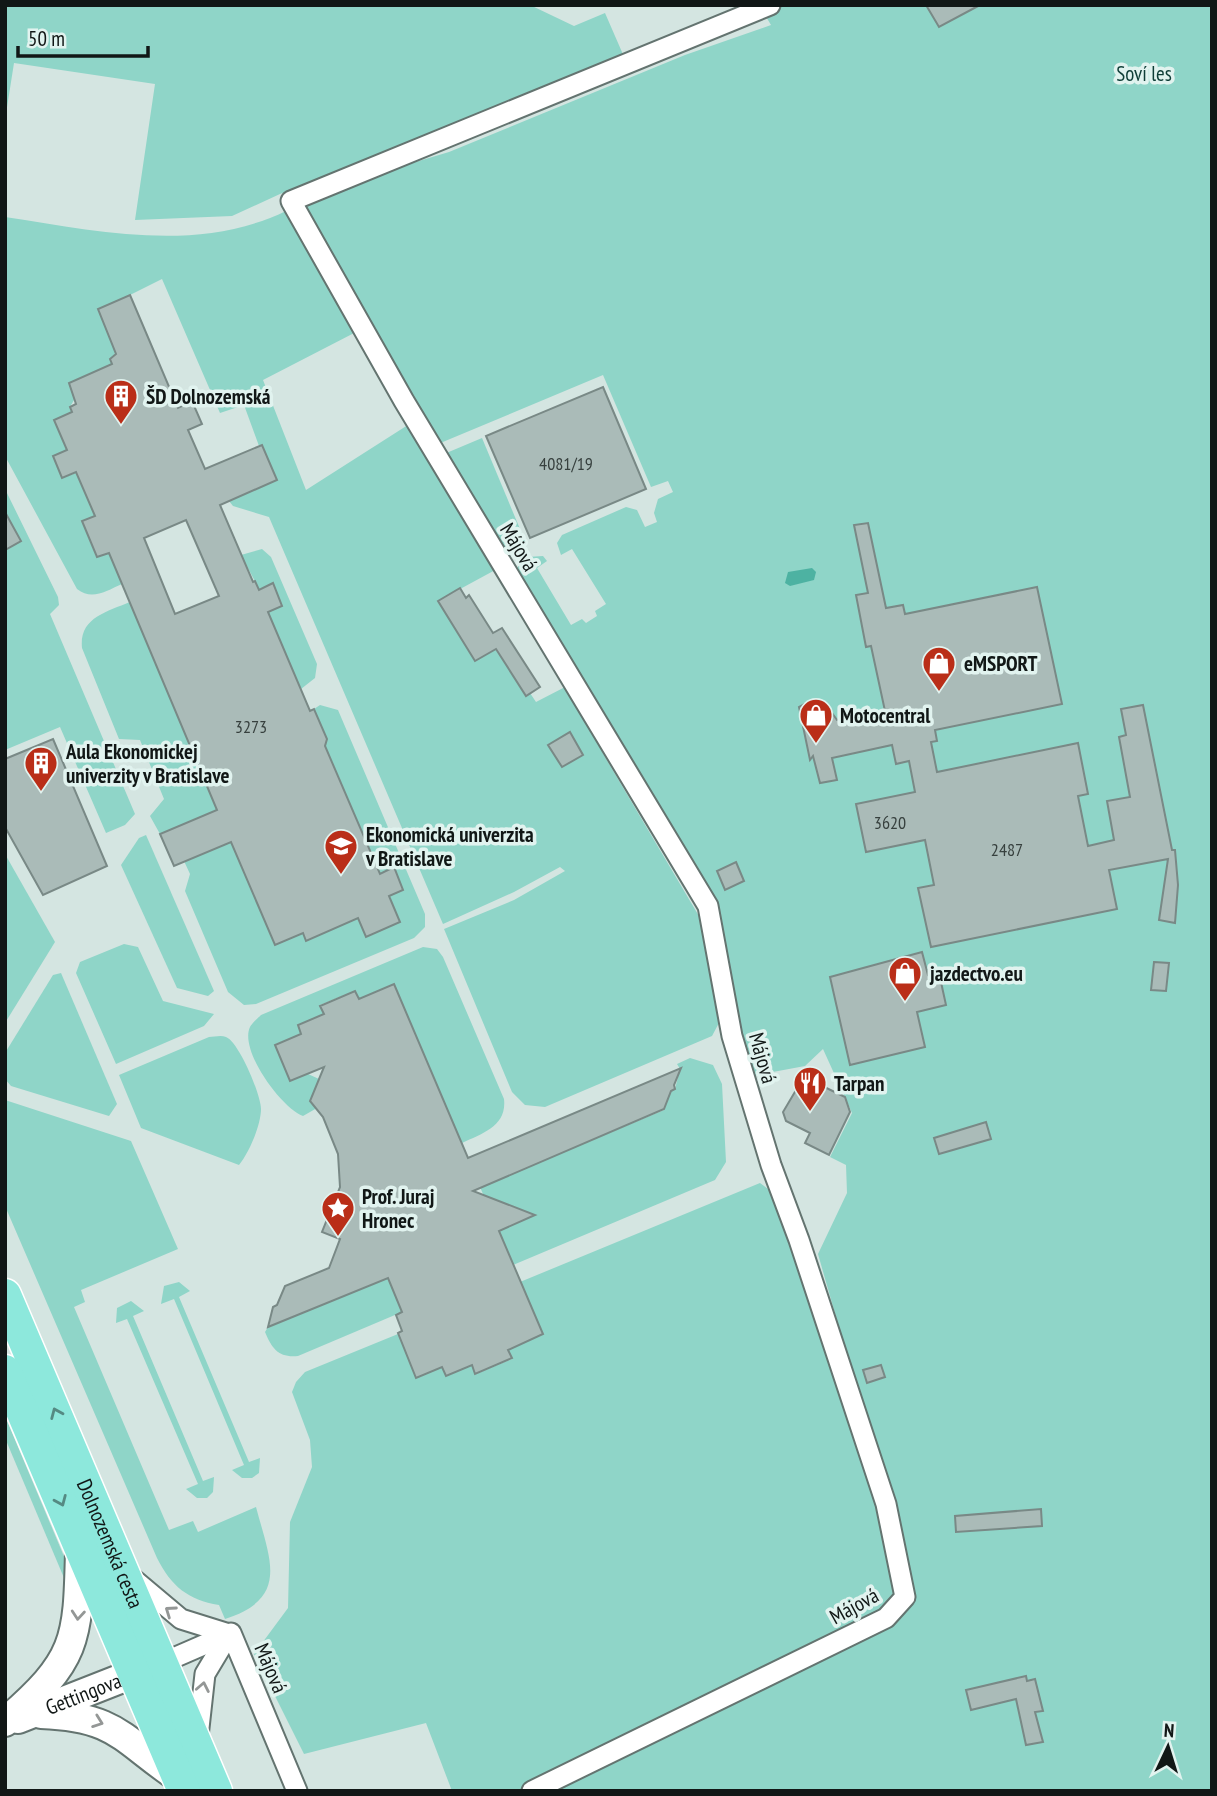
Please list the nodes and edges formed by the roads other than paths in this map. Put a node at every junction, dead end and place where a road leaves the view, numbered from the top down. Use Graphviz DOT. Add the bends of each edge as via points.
graph roads {
  1 [pos="770,5"];
  2 [pos="5,1295"];
  3 [pos="5,1371"];
  4 [pos="80,1547"];
  5 [pos="123,1569"];
  6 [pos="229,1634"];
  7 [pos="149,1668"];
  8 [pos="14,1720"];
  9 [pos="198,1747"];
  10 [pos="182,1784"];
  11 [pos="216,1791"];
  12 [pos="297,1791"];
  13 [pos="532,1791"];
  1 -- 13 [label="street, Májová" via="291,201 404,401 708,906 732,1036 886,1504 905,1597 886,1618"];
  5 -- 2 [label="main road, Dolnozemská cesta, one-way"];
  3 -- 4 [label="main road, Dolnozemská cesta, one-way"];
  4 -- 7 [label="main road, Dolnozemská cesta"];
  4 -- 8 [label="street, one-way" via="79,1618 68,1653 46,1686"];
  6 -- 5 [label="street, one-way" via="181,1619"];
  5 -- 7 [label="main road, Dolnozemská cesta"];
  6 -- 7 [label="street, Májová"];
  9 -- 6 [label="street, one-way" via="205,1674"];
  6 -- 12 [label="street, Májová"];
  7 -- 8 [label="street, Gettingova"];
  7 -- 9 [label="main road, Dolnozemská cesta"];
  7 -- 10 [label="main road, Dolnozemská cesta"];
  8 -- 10 [label="street, one-way" via="88,1718 107,1725"];
  9 -- 11 [label="main road, Dolnozemská cesta"];
}
